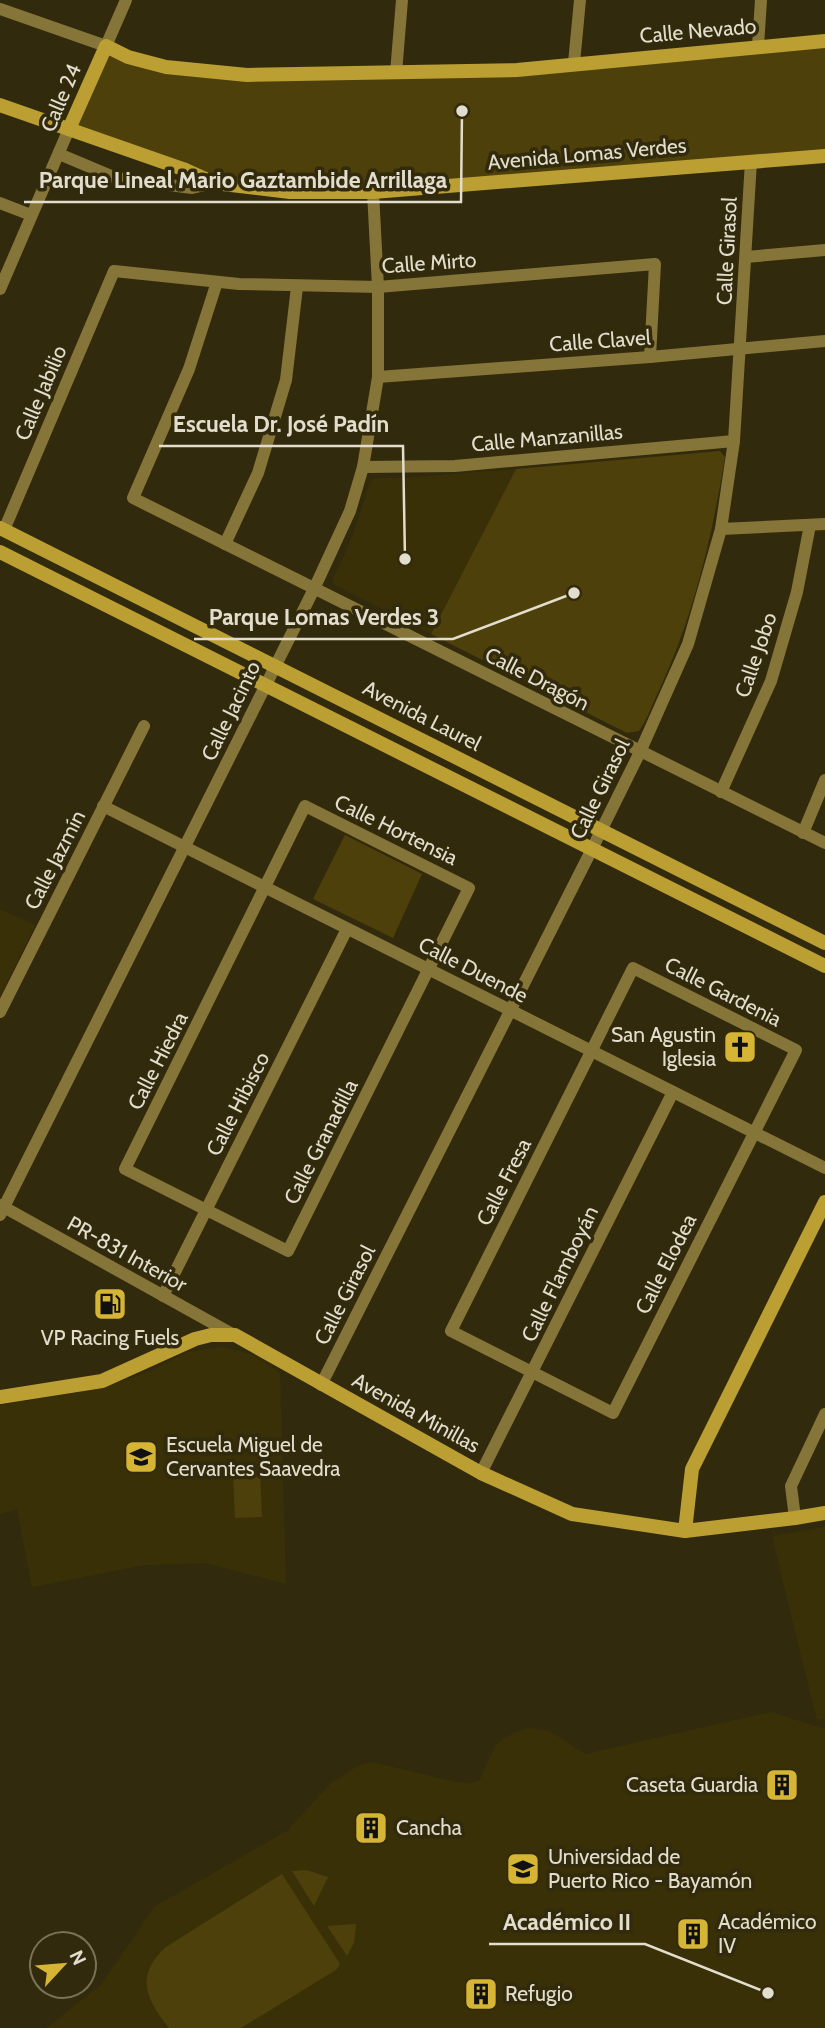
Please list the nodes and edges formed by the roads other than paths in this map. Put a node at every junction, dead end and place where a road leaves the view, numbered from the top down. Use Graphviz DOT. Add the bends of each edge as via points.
graph roads {
  1 [pos="126,0"];
  2 [pos="401,0"];
  3 [pos="580,0"];
  4 [pos="761,0"];
  5 [pos="0,9"];
  6 [pos="825,41"];
  7 [pos="106,46"];
  8 [pos="758,46"];
  9 [pos="574,63"];
  10 [pos="396,73"];
  11 [pos="0,105"];
  12 [pos="69,129"];
  13 [pos="59,154"];
  14 [pos="825,156"];
  15 [pos="751,161"];
  16 [pos="214,183"];
  17 [pos="373,192"];
  18 [pos="0,204"];
  19 [pos="31,215"];
  20 [pos="825,250"];
  21 [pos="746,257"];
  22 [pos="114,271"];
  23 [pos="217,282"];
  24 [pos="297,287"];
  25 [pos="378,287"];
  26 [pos="0,289"];
  27 [pos="825,341"];
  28 [pos="740,349"];
  29 [pos="650,357"];
  30 [pos="378,377"];
  31 [pos="734,441"];
  32 [pos="363,467"];
  33 [pos="825,524"];
  34 [pos="810,525"];
  35 [pos="2,529"];
  36 [pos="721,529"];
  37 [pos="225,544"];
  38 [pos="0,552"];
  39 [pos="314,589"];
  40 [pos="274,666"];
  41 [pos="265,685"];
  42 [pos="144,726"];
  43 [pos="640,752"];
  44 [pos="825,780"];
  45 [pos="721,792"];
  46 [pos="103,806"];
  47 [pos="601,830"];
  48 [pos="803,833"];
  49 [pos="825,843"];
  50 [pos="185,847"];
  51 [pos="592,849"];
  52 [pos="266,888"];
  53 [pos="347,929"];
  54 [pos="825,943"];
  55 [pos="825,966"];
  56 [pos="429,970"];
  57 [pos="510,1011"];
  58 [pos="0,1012"];
  59 [pos="591,1051"];
  60 [pos="673,1092"];
  61 [pos="754,1133"];
  62 [pos="825,1168"];
  63 [pos="825,1202"];
  64 [pos="1,1209"];
  65 [pos="207,1209"];
  66 [pos="163,1296"];
  67 [pos="235,1335"];
  68 [pos="532,1373"];
  69 [pos="321,1385"];
  70 [pos="0,1397"];
  71 [pos="825,1414"];
  72 [pos="481,1472"];
  73 [pos="825,1513"];
  74 [pos="795,1518"];
  75 [pos="685,1531"];
  1 -- 7 [label="street, Calle 24"];
  2 -- 10 [label="street"];
  3 -- 9 [label="street"];
  4 -- 8 [label="street"];
  5 -- 7 [label="street"];
  6 -- 8 [label="street, Calle Nevado"];
  7 -- 10 [label="street, Calle Nevado" via="166,67 247,75"];
  7 -- 12 [label="street, Calle 24"];
  8 -- 9 [label="street, Calle Nevado"];
  9 -- 10 [label="street, Calle Nevado"];
  11 -- 12 [label="street, Avenida Lomas Verdes"];
  12 -- 13 [label="street, Calle 24"];
  12 -- 16 [label="street, Avenida Lomas Verdes"];
  13 -- 16 [label="street" via="116,178 192,188"];
  13 -- 19 [label="street, Calle 24"];
  14 -- 15 [label="street, Avenida Lomas Verdes"];
  15 -- 17 [label="street, Avenida Lomas Verdes"];
  15 -- 21 [label="street, Calle Girasol"];
  16 -- 17 [label="street, Avenida Lomas Verdes" via="290,192"];
  17 -- 25 [label="street, Calle Jacinto"];
  18 -- 19 [label="street"];
  19 -- 26 [label="street, Calle 24"];
  20 -- 21 [label="street"];
  21 -- 28 [label="street, Calle Girasol"];
  22 -- 23 [label="street, Calle Mirto"];
  22 -- 35 [label="street, Calle Jabilio"];
  23 -- 24 [label="street, Calle Mirto"];
  23 -- 37 [label="street, Calle Dragón" via="189,369 133,498"];
  24 -- 25 [label="street, Calle Mirto"];
  24 -- 37 [label="street" via="286,380 258,473"];
  25 -- 29 [label="street, Calle Mirto" via="655,264"];
  25 -- 30 [label="street, Calle Jacinto"];
  27 -- 28 [label="street, Calle Clavel"];
  28 -- 29 [label="street, Calle Clavel"];
  28 -- 31 [label="street, Calle Girasol"];
  29 -- 30 [label="street, Calle Clavel"];
  30 -- 32 [label="street, Calle Jacinto"];
  31 -- 32 [label="street, Calle Manzanillas" via="455,466"];
  31 -- 36 [label="street, Calle Girasol"];
  32 -- 39 [label="street, Calle Jacinto" via="350,511"];
  33 -- 34 [label="street"];
  34 -- 36 [label="street"];
  34 -- 45 [label="street, Calle Jobo" via="797,592 771,681"];
  35 -- 40 [label="street, Avenida Laurel"];
  36 -- 43 [label="street, Calle Girasol" via="688,644"];
  37 -- 39 [label="street, Calle Dragón"];
  38 -- 41 [label="street, Avenida Laurel"];
  39 -- 40 [label="street, Calle Jacinto"];
  39 -- 43 [label="street, Calle Dragón"];
  40 -- 41 [label="street, Calle Jacinto"];
  40 -- 47 [label="street, Avenida Laurel"];
  41 -- 50 [label="street, Calle Jacinto"];
  41 -- 51 [label="street, Avenida Laurel"];
  42 -- 46 [label="street, Calle Jazmín"];
  43 -- 45 [label="street, Calle Dragón"];
  43 -- 47 [label="street, Calle Girasol"];
  44 -- 48 [label="street"];
  45 -- 48 [label="street, Calle Dragón"];
  46 -- 50 [label="street, Calle Duende"];
  46 -- 58 [label="street, Calle Jazmín"];
  47 -- 51 [label="street, Calle Girasol"];
  47 -- 54 [label="street, Avenida Laurel"];
  48 -- 49 [label="street, Calle Dragón"];
  50 -- 52 [label="street, Calle Duende"];
  50 -- 64 [label="street, Calle Jacinto"];
  51 -- 55 [label="street, Avenida Laurel"];
  51 -- 57 [label="street, Calle Girasol"];
  52 -- 53 [label="street, Calle Duende"];
  52 -- 56 [label="street, Calle Hortensia" via="305,806 469,888"];
  52 -- 65 [label="street, Calle Hiedra" via="125,1169"];
  53 -- 56 [label="street, Calle Duende"];
  53 -- 65 [label="street, Calle Hibisco"];
  56 -- 57 [label="street, Calle Duende"];
  56 -- 65 [label="street, Calle Granadilla" via="288,1251"];
  57 -- 59 [label="street, Calle Duende"];
  57 -- 69 [label="street, Calle Girasol"];
  59 -- 60 [label="street, Calle Duende"];
  59 -- 61 [label="street, Calle Gardenia" via="633,968 796,1050"];
  59 -- 68 [label="street, Calle Fresa" via="451,1331"];
  60 -- 61 [label="street, Calle Duende"];
  60 -- 68 [label="street, Calle Flamboyán"];
  61 -- 62 [label="street, Calle Duende"];
  61 -- 68 [label="street, Calle Elodea" via="613,1413"];
  63 -- 75 [label="street" via="692,1469"];
  64 -- 66 [label="street, PR-831 Interior"];
  65 -- 66 [label="street, Calle Hibisco"];
  66 -- 67 [label="street, PR-831 Interior"];
  67 -- 69 [label="street, Avenida Minillas"];
  67 -- 70 [label="street" via="195,1339 102,1381"];
  68 -- 72 [label="street, Calle Flamboyán"];
  69 -- 72 [label="street, Avenida Minillas"];
  71 -- 74 [label="street" via="791,1486"];
  72 -- 75 [label="street, Avenida Minillas" via="572,1514"];
  73 -- 74 [label="street, Avenida Minillas"];
  74 -- 75 [label="street, Avenida Minillas"];
}
